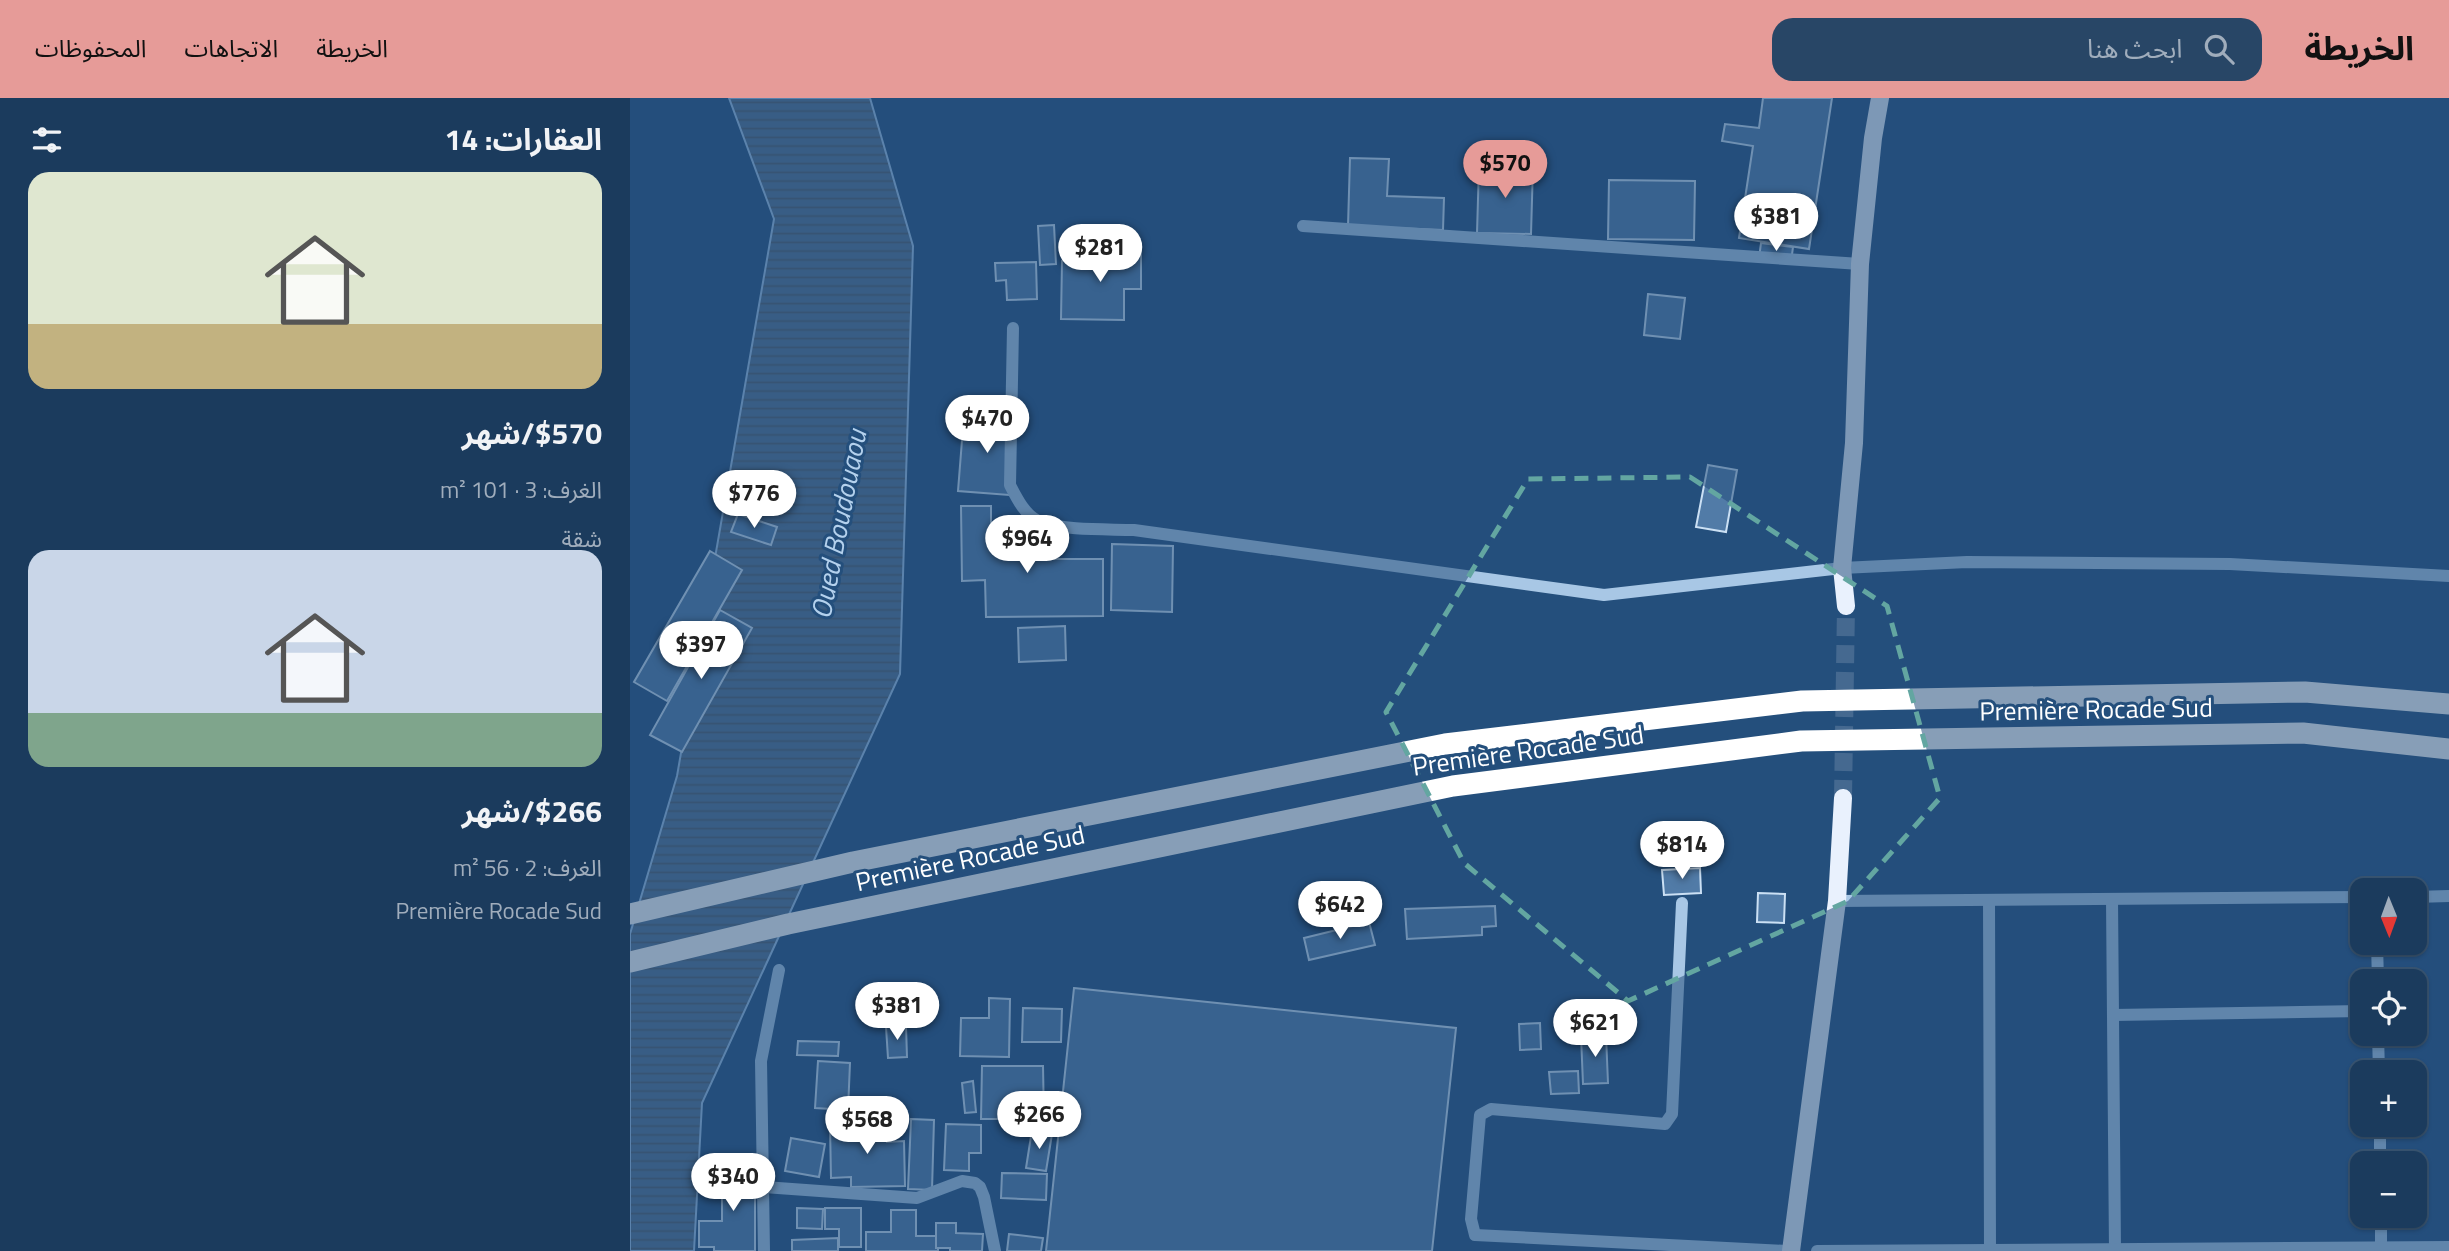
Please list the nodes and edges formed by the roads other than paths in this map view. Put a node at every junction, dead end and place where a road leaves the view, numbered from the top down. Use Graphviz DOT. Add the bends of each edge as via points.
graph roads {
  1 [pos="1880,98"];
  2 [pos="1303,226"];
  3 [pos="1860,264"];
  4 [pos="1013,328"];
  5 [pos="1842,568"];
  6 [pos="2449,576"];
  7 [pos="1846,606"];
  8 [pos="2449,704"];
  9 [pos="2449,749"];
  10 [pos="1843,798"];
  11 [pos="2350,897"];
  12 [pos="2427,897"];
  13 [pos="2449,897"];
  14 [pos="2112,899"];
  15 [pos="1989,900"];
  16 [pos="1837,901"];
  17 [pos="1682,903"];
  18 [pos="630,914"];
  19 [pos="630,962"];
  20 [pos="779,970"];
  21 [pos="2350,1011"];
  22 [pos="2113,1016"];
  23 [pos="764,1187"];
  24 [pos="2381,1228"];
  25 [pos="2449,1247"];
  26 [pos="2381,1249"];
  27 [pos="1990,1250"];
  28 [pos="2115,1250"];
  29 [pos="2250,1250"];
  30 [pos="764,1251"];
  31 [pos="995,1251"];
  32 [pos="1789,1251"];
  33 [pos="1817,1251"];
  1 -- 3 [label="main road"];
  2 -- 3 [label="street"];
  3 -- 5 [label="main road" via="1854,443"];
  4 -- 5 [label="street" via="1010,485 1022,507 1039,522 1134,530 1604,595"];
  5 -- 6 [label="street" via="1967,562 2230,564"];
  5 -- 7 [label="main road"];
  8 -- 18 [label="highway, Première Rocade Sud" via="2305,692 1802,701 1445,744 853,862"];
  9 -- 19 [label="highway, Première Rocade Sud" via="2303,733 1801,741 1452,786 788,924"];
  10 -- 16 [label="main road"];
  11 -- 14 [label="street"];
  12 -- 13 [label="street"];
  14 -- 15 [label="street"];
  14 -- 22 [label="street"];
  15 -- 16 [label="street"];
  15 -- 27 [label="street"];
  16 -- 32 [label="main road"];
  17 -- 32 [label="street" via="1672,1114 1665,1124 1491,1109 1480,1115 1471,1219 1475,1234"];
  20 -- 23 [label="street" via="761,1061"];
  21 -- 22 [label="street"];
  22 -- 28 [label="street"];
  23 -- 30 [label="street"];
  23 -- 31 [label="street" via="917,1198 962,1181 975,1183 984,1197"];
  24 -- 26 [label="street"];
  25 -- 26 [label="street"];
  26 -- 29 [label="street"];
  27 -- 28 [label="street"];
  27 -- 33 [label="street"];
  28 -- 29 [label="street"];
}
